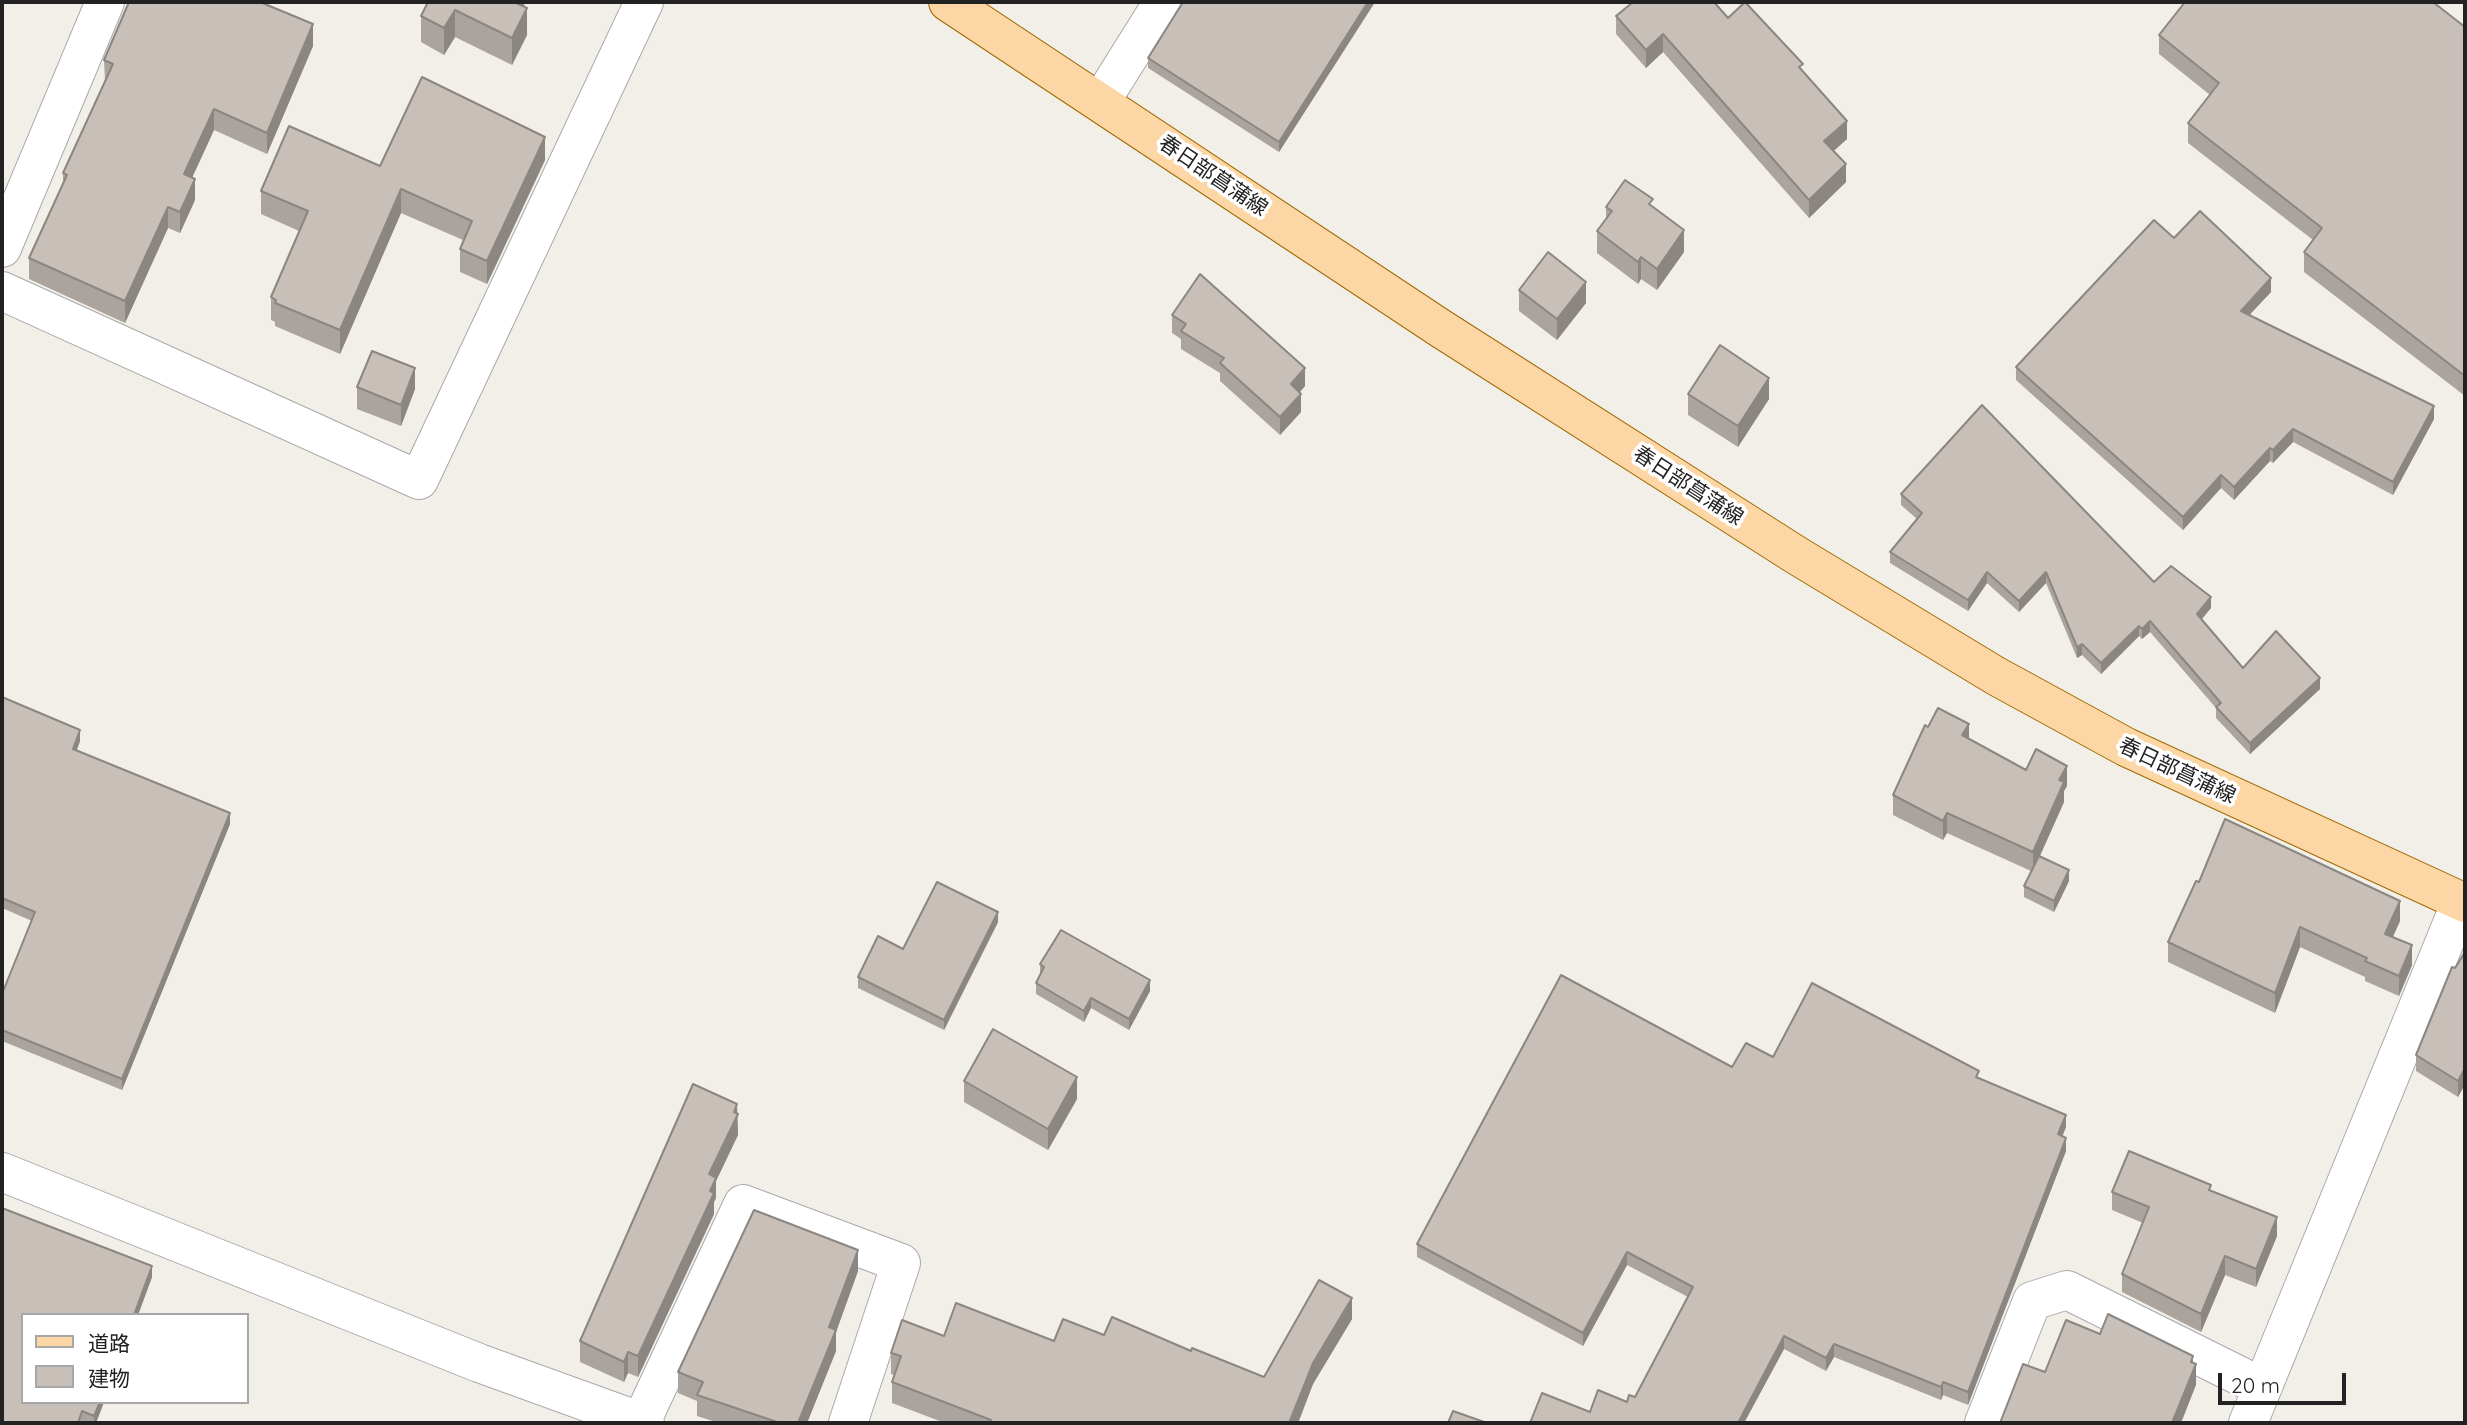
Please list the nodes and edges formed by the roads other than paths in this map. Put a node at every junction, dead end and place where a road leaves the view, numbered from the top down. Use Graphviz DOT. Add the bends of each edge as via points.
graph roads {
  1 [pos="105,2"];
  2 [pos="644,2"];
  3 [pos="948,2"];
  4 [pos="1163,2"];
  5 [pos="1101,101"];
  6 [pos="2,248"];
  7 [pos="2,291"];
  8 [pos="2463,902"];
  9 [pos="2,1172"];
  10 [pos="2262,1387"];
  11 [pos="634,1421"];
  12 [pos="848,1423"];
  13 [pos="1984,1423"];
  14 [pos="2248,1423"];
  1 -- 6 [label="street"];
  2 -- 7 [label="street" via="419,480"];
  3 -- 5 [label="main road, 春日部菖蒲線"];
  4 -- 5 [label="street"];
  5 -- 8 [label="main road, 春日部菖蒲線" via="1451,335 1996,677 2126,747"];
  8 -- 10 [label="street"];
  9 -- 11 [label="street"];
  10 -- 13 [label="street" via="2067,1290 2032,1301"];
  10 -- 14 [label="street"];
  11 -- 12 [label="street" via="743,1204 901,1263"];
}
